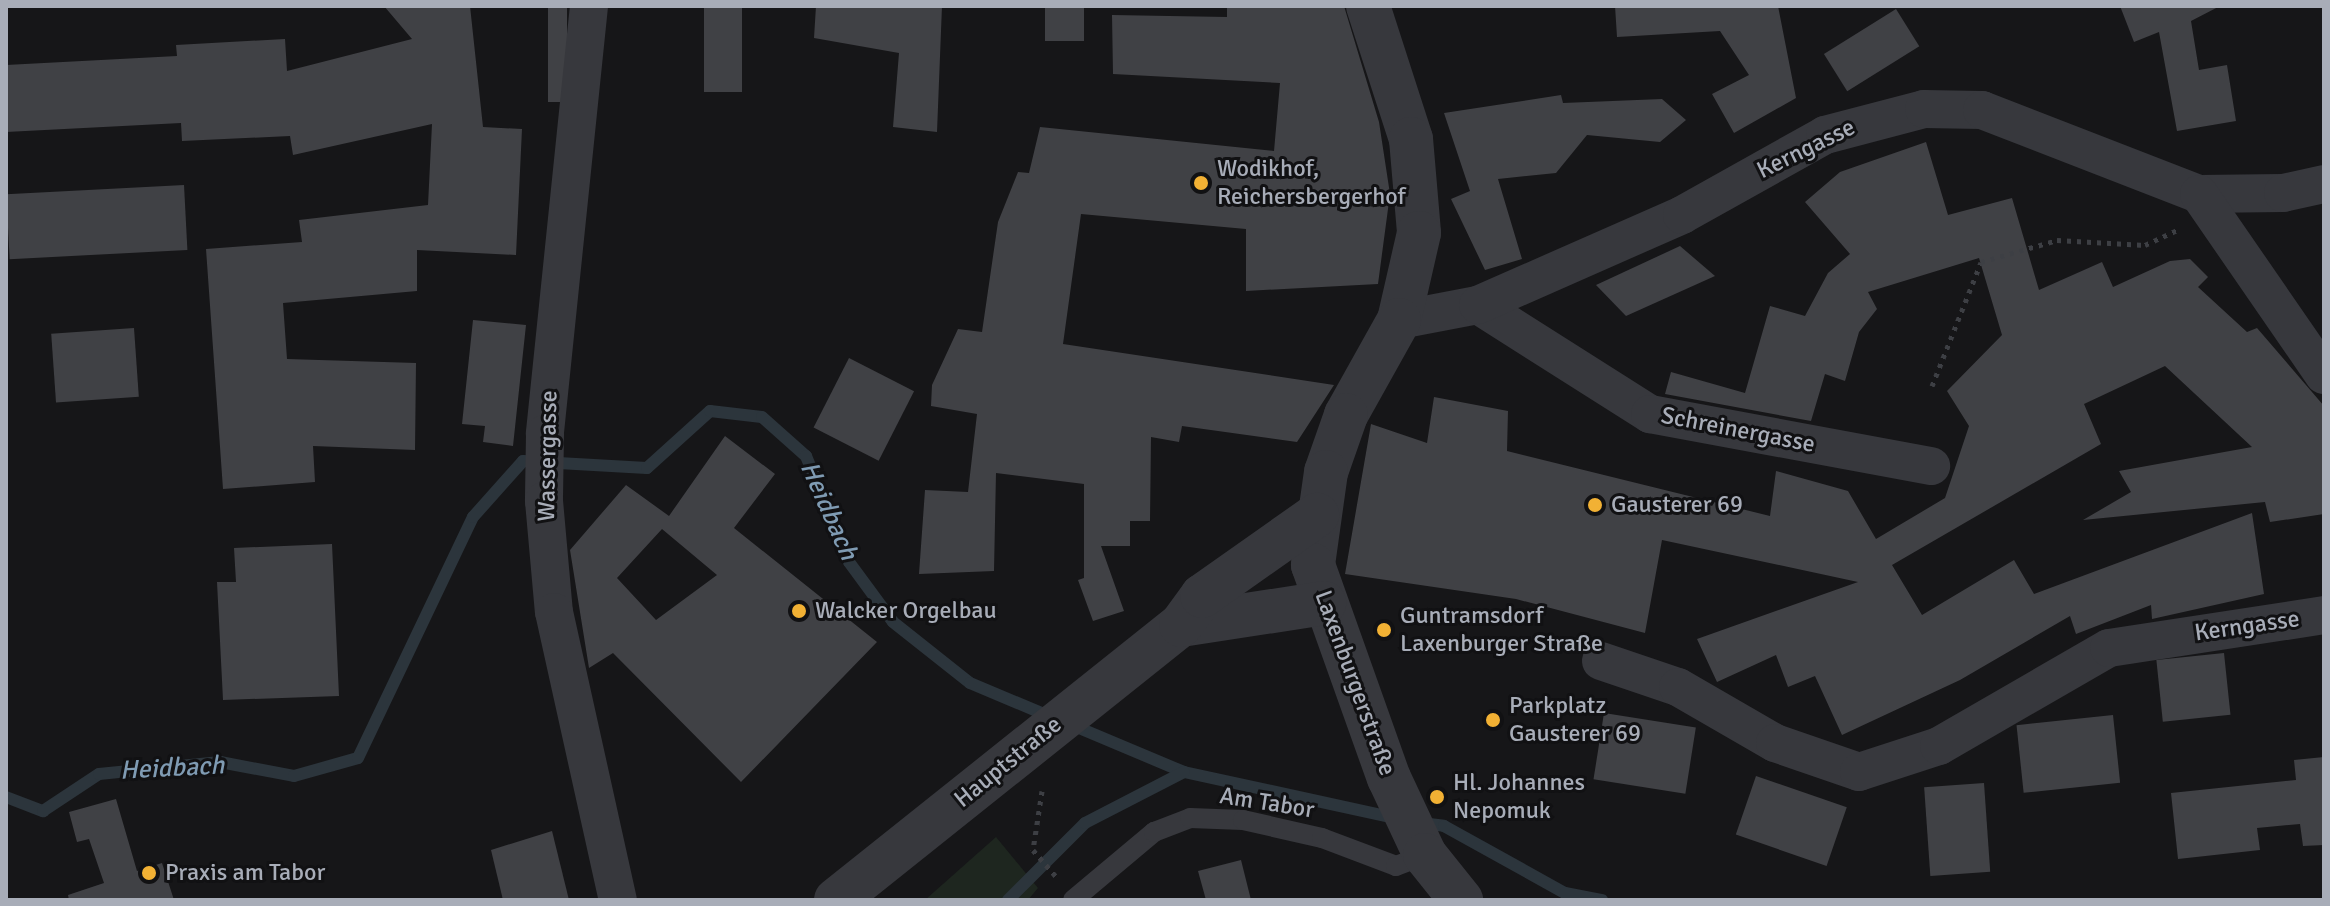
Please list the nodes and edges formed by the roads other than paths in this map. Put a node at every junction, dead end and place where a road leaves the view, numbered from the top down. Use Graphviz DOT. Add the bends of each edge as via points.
graph roads {
  1 [pos="589,6"];
  2 [pos="1368,6"];
  3 [pos="2324,184"];
  4 [pos="2206,204"];
  5 [pos="1478,305"];
  6 [pos="1399,320"];
  7 [pos="2324,375"];
  8 [pos="1931,466"];
  9 [pos="1317,515"];
  10 [pos="1324,603"];
  11 [pos="2324,615"];
  12 [pos="1181,625"];
  13 [pos="1601,661"];
  14 [pos="1425,855"];
  15 [pos="618,900"];
  16 [pos="836,900"];
  17 [pos="1073,900"];
  18 [pos="1461,900"];
  1 -- 15 [label="street, Wassergasse" via="545,434 544,501 554,612"];
  2 -- 6 [label="street" via="1411,139 1419,233"];
  3 -- 4 [label="street"];
  4 -- 5 [label="street, Kerngasse" via="1995,114 1924,109 1825,135 1682,215"];
  4 -- 7 [label="street"];
  5 -- 6 [label="street, Kerngasse"];
  5 -- 8 [label="street, Schreinergasse" via="1650,414"];
  6 -- 9 [label="street, Laxenburgerstraße" via="1346,415"];
  9 -- 10 [label="street, Laxenburgerstraße" via="1313,565"];
  9 -- 12 [label="street, Hauptstraße" via="1202,596"];
  10 -- 12 [label="street, Hauptstraße"];
  10 -- 14 [label="street, Laxenburgerstraße" via="1389,778"];
  11 -- 13 [label="street, Kerngasse" via="2109,648 1939,746 1859,772 1775,743 1678,687"];
  12 -- 16 [label="street, Hauptstraße"];
  14 -- 17 [label="lane, Am Tabor" via="1396,866 1322,838 1243,820 1190,818 1154,832"];
  14 -- 18 [label="street, Laxenburgerstraße"];
}
